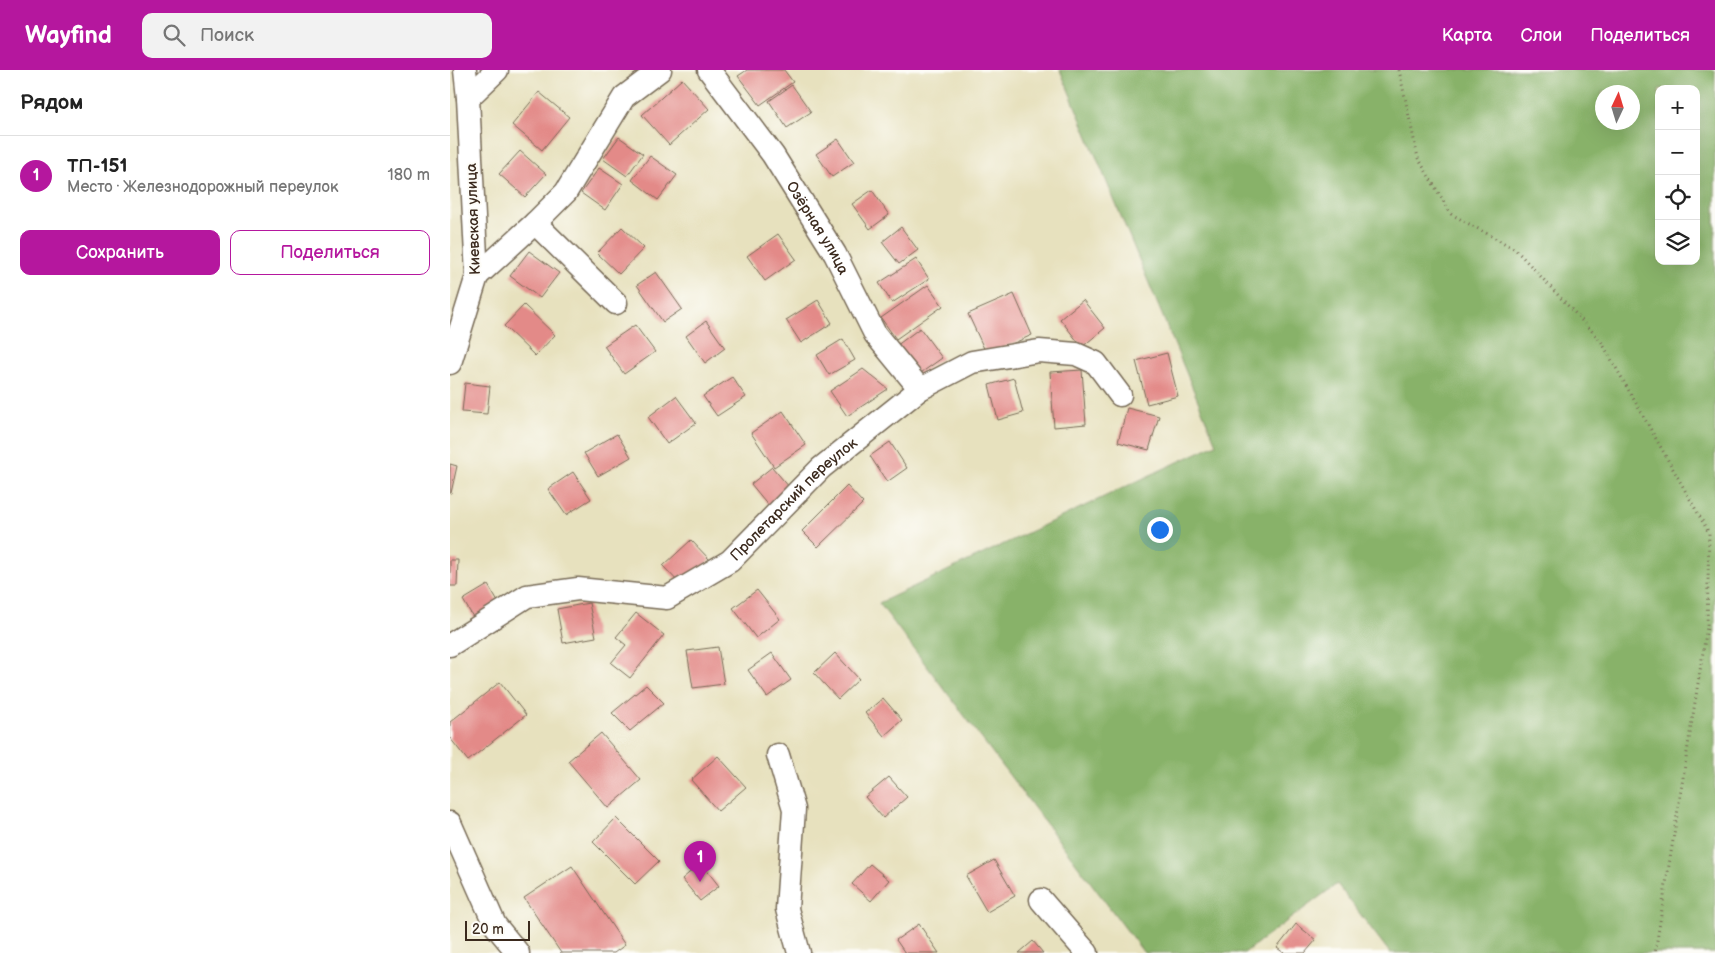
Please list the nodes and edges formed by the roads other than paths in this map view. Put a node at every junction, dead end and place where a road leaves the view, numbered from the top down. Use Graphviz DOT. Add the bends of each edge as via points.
graph roads {
  1 [pos="465,70"];
  2 [pos="497,70"];
  3 [pos="660,70"];
  4 [pos="709,70"];
  5 [pos="468,98"];
  6 [pos="535,223"];
  7 [pos="477,276"];
  8 [pos="616,303"];
  9 [pos="450,364"];
  10 [pos="920,389"];
  11 [pos="1120,395"];
  12 [pos="450,645"];
  13 [pos="778,755"];
  14 [pos="450,823"];
  15 [pos="1041,900"];
  16 [pos="518,953"];
  17 [pos="800,953"];
  18 [pos="1087,953"];
  1 -- 5 [label="street, Киевская улица"];
  2 -- 5 [label="street"];
  3 -- 6 [label="street" via="624,97 566,192"];
  4 -- 10 [label="street, Озёрная улица" via="773,155 835,254 875,334"];
  5 -- 7 [label="street, Киевская улица"];
  6 -- 7 [label="street"];
  6 -- 8 [label="street"];
  7 -- 9 [label="street, Киевская улица"];
  10 -- 11 [label="street, Пролетарский переулок" via="972,362 1039,351 1076,354 1096,363"];
  10 -- 12 [label="street, Пролетарский переулок" via="821,468 730,560 667,598 578,589 527,596"];
  13 -- 17 [label="street" via="794,809 787,909"];
  14 -- 16 [label="street" via="495,925"];
  15 -- 18 [label="street"];
}
